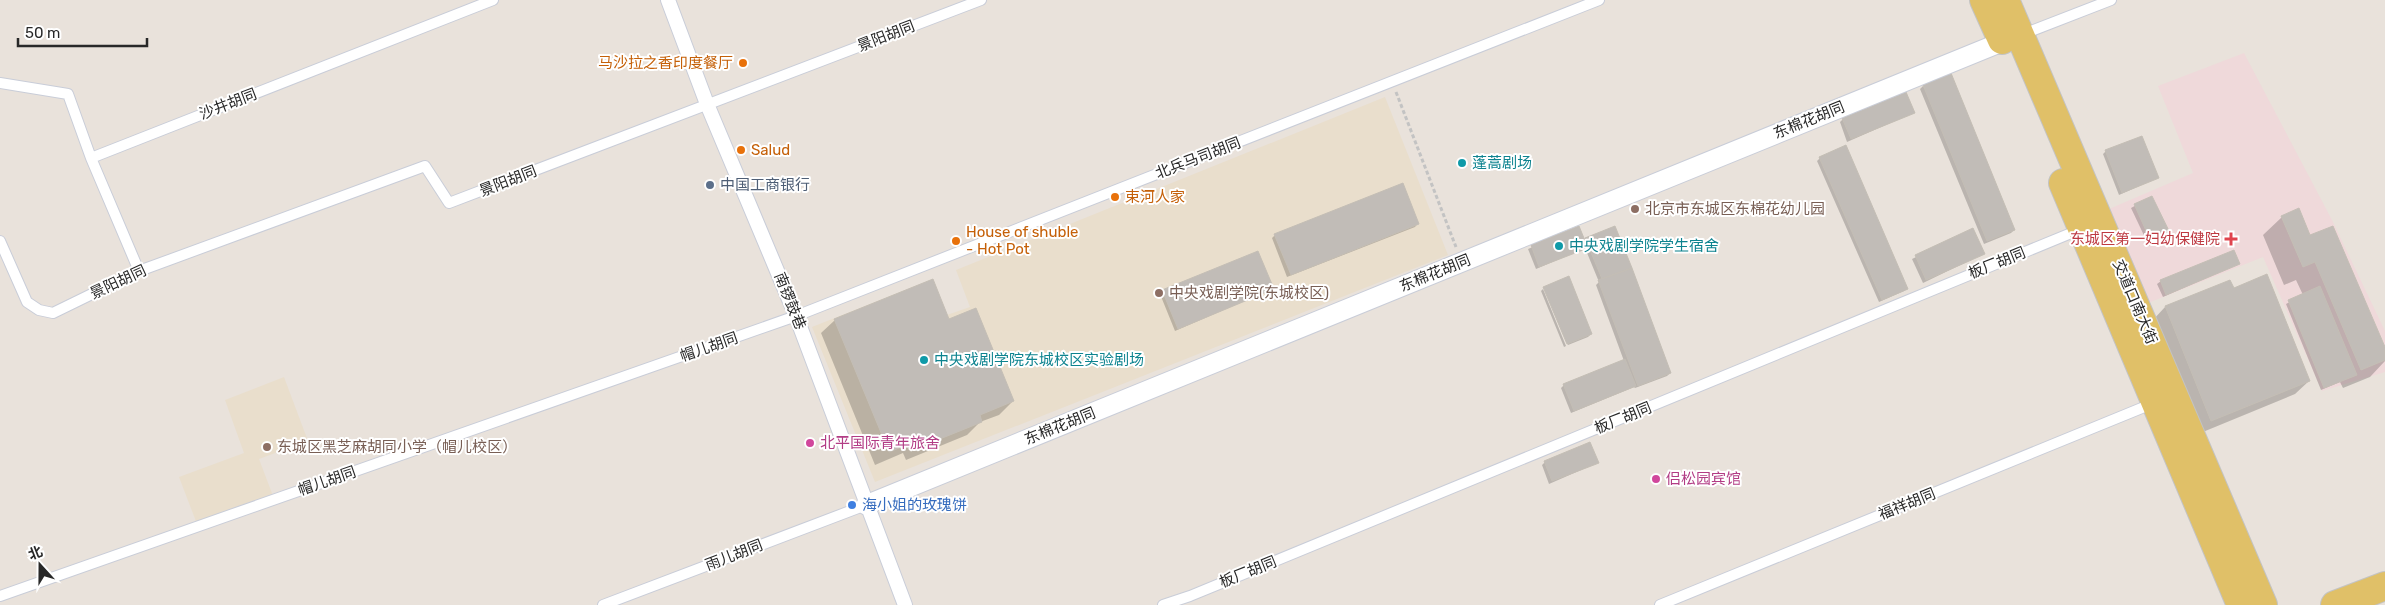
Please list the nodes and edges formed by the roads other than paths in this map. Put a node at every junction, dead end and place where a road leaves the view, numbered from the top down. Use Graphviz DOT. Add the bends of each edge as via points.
graph roads {
  1 [pos="493,0"];
  2 [pos="668,0"];
  3 [pos="981,0"];
  4 [pos="1599,0"];
  5 [pos="1984,0"];
  6 [pos="2005,0"];
  7 [pos="2111,0"];
  8 [pos="2011,38"];
  9 [pos="0,83"];
  10 [pos="707,104"];
  11 [pos="91,158"];
  12 [pos="2082,229"];
  13 [pos="0,241"];
  14 [pos="5,266"];
  15 [pos="139,271"];
  16 [pos="796,316"];
  17 [pos="2155,402"];
  18 [pos="866,505"];
  19 [pos="2385,586"];
  20 [pos="0,596"];
  21 [pos="603,605"];
  22 [pos="905,605"];
  23 [pos="1163,605"];
  24 [pos="1660,605"];
  25 [pos="2241,605"];
  26 [pos="2263,605"];
  27 [pos="2335,605"];
  1 -- 11 [label="lane, 沙井胡同"];
  2 -- 10 [label="street, 南锣鼓巷"];
  3 -- 10 [label="lane, 景阳胡同"];
  4 -- 16 [label="lane, 北兵马司胡同"];
  5 -- 8 [label="main road, 交道口南大街"];
  6 -- 8 [label="main road, 交道口南大街"];
  7 -- 8 [label="lane"];
  8 -- 12 [label="main road, 交道口南大街"];
  8 -- 18 [label="street, 东棉花胡同"];
  8 -- 26 [label="main road, 交道口南大街"];
  9 -- 11 [label="lane" via="68,94"];
  10 -- 15 [label="lane, 景阳胡同" via="449,203 425,166"];
  10 -- 16 [label="street, 南锣鼓巷"];
  11 -- 15 [label="lane"];
  12 -- 17 [label="main road, 交道口南大街"];
  12 -- 23 [label="lane, 板厂胡同"];
  13 -- 14 [label="lane"];
  14 -- 15 [label="lane, 景阳胡同" via="27,302 39,310 53,313"];
  16 -- 18 [label="street, 南锣鼓巷"];
  16 -- 20 [label="lane, 帽儿胡同"];
  17 -- 24 [label="lane, 福祥胡同"];
  17 -- 25 [label="main road, 交道口南大街"];
  18 -- 21 [label="lane, 雨儿胡同"];
  18 -- 22 [label="street, 南锣鼓巷"];
  19 -- 27 [label="main road"];
}
